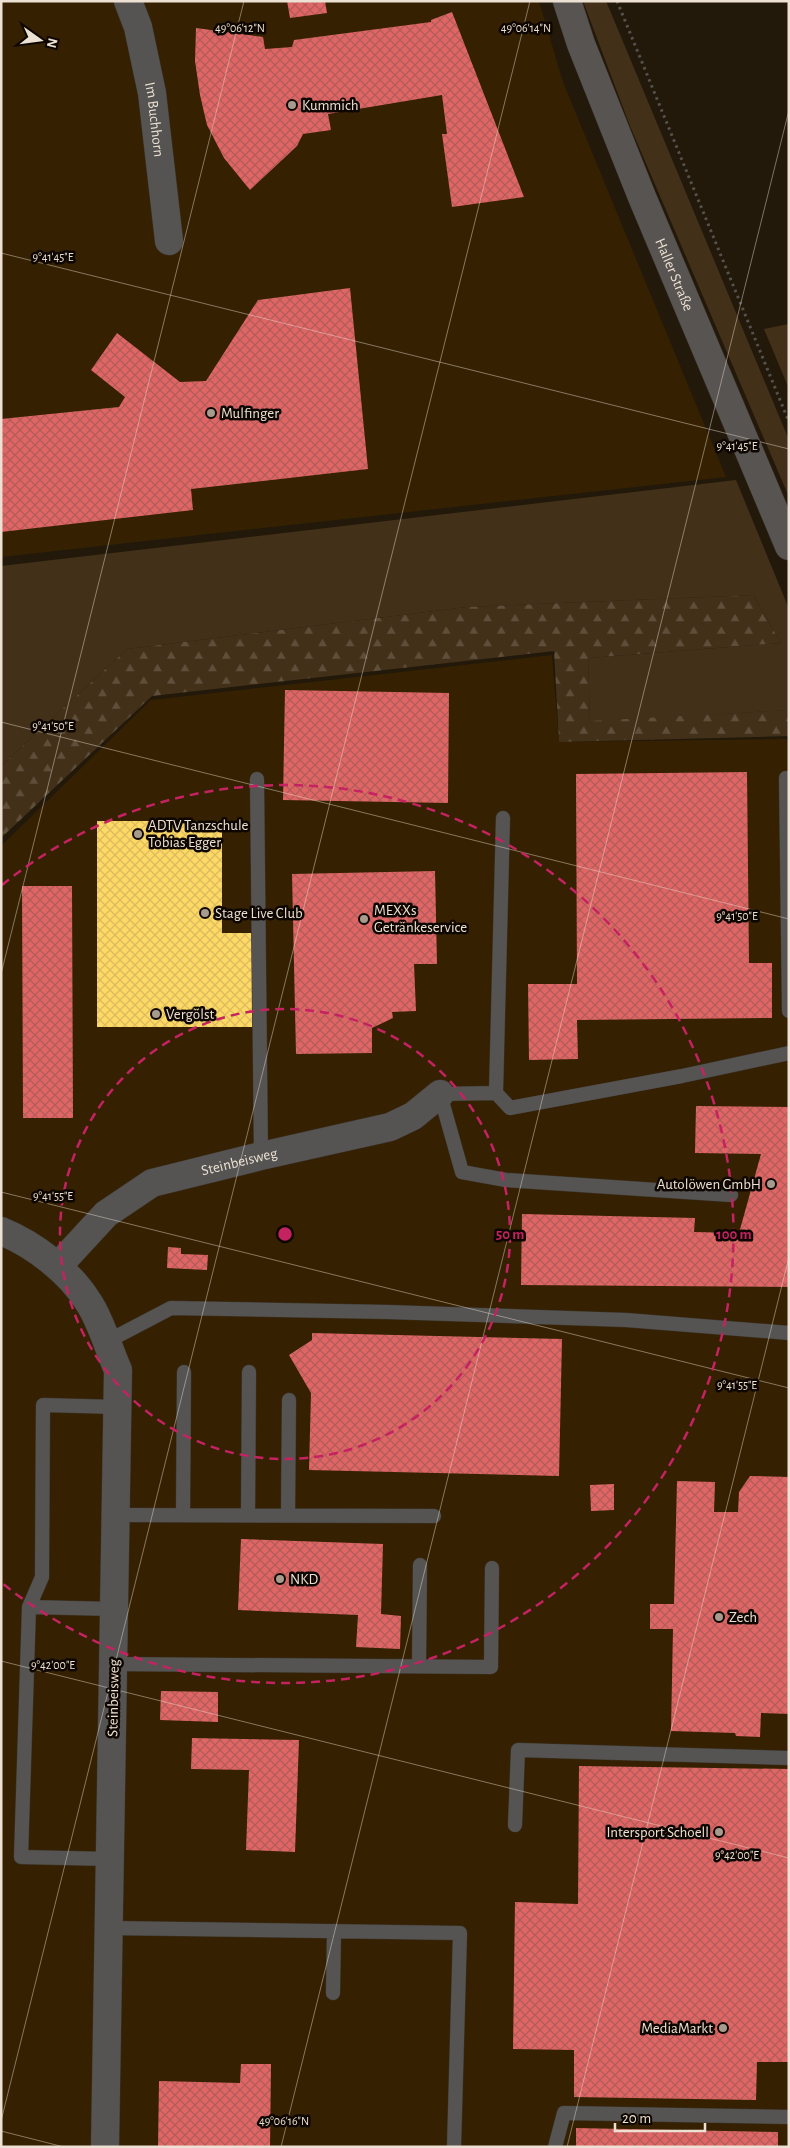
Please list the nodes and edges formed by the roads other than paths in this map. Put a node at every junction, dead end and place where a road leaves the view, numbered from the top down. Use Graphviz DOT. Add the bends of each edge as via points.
graph roads {
  1 [pos="128,1"];
  2 [pos="567,1"];
  3 [pos="169,241"];
  4 [pos="789,546"];
  5 [pos="786,778"];
  6 [pos="257,779"];
  7 [pos="503,818"];
  8 [pos="789,1011"];
  9 [pos="789,1052"];
  10 [pos="496,1093"];
  11 [pos="440,1094"];
  12 [pos="261,1156"];
  13 [pos="731,1195"];
  14 [pos="1,1231"];
  15 [pos="58,1266"];
  16 [pos="789,1333"];
  17 [pos="106,1342"];
  18 [pos="184,1372"];
  19 [pos="249,1372"];
  20 [pos="289,1400"];
  21 [pos="117,1407"];
  22 [pos="115,1515"];
  23 [pos="183,1515"];
  24 [pos="288,1515"];
  25 [pos="248,1516"];
  26 [pos="434,1516"];
  27 [pos="420,1565"];
  28 [pos="492,1568"];
  29 [pos="29,1607"];
  30 [pos="114,1609"];
  31 [pos="113,1664"];
  32 [pos="419,1666"];
  33 [pos="789,1758"];
  34 [pos="515,1826"];
  35 [pos="110,1859"];
  36 [pos="108,1928"];
  37 [pos="334,1931"];
  38 [pos="333,1993"];
  39 [pos="789,2117"];
  40 [pos="105,2147"];
  41 [pos="454,2147"];
  42 [pos="555,2147"];
  1 -- 3 [label="street, Im Buchhorn" via="138,27 152,93"];
  2 -- 4 [label="main road, Haller Straße" via="646,206"];
  5 -- 8 [label="lane"];
  6 -- 12 [label="lane"];
  7 -- 10 [label="lane"];
  9 -- 10 [label="lane" via="510,1108"];
  10 -- 11 [label="lane"];
  11 -- 12 [label="street, Steinbeisweg" via="413,1116 390,1128"];
  11 -- 13 [label="lane" via="462,1172 506,1180"];
  12 -- 15 [label="street, Steinbeisweg" via="152,1183 106,1214"];
  14 -- 15 [label="street, Steinbeisweg" via="27,1243"];
  15 -- 17 [label="street, Steinbeisweg" via="89,1303"];
  16 -- 17 [label="lane" via="626,1320 171,1308"];
  17 -- 21 [label="street, Steinbeisweg" via="118,1370"];
  18 -- 23 [label="lane"];
  19 -- 25 [label="lane"];
  20 -- 24 [label="lane"];
  21 -- 22 [label="street, Steinbeisweg"];
  21 -- 29 [label="lane" via="43,1405 42,1577"];
  22 -- 23 [label="lane"];
  22 -- 30 [label="street, Steinbeisweg"];
  23 -- 25 [label="lane"];
  24 -- 25 [label="lane"];
  24 -- 26 [label="lane"];
  27 -- 32 [label="lane"];
  28 -- 32 [label="lane" via="492,1667"];
  29 -- 30 [label="lane"];
  29 -- 35 [label="lane" via="21,1857"];
  30 -- 31 [label="street, Steinbeisweg"];
  31 -- 32 [label="lane"];
  31 -- 35 [label="street, Steinbeisweg"];
  33 -- 34 [label="lane" via="518,1750"];
  35 -- 36 [label="street, Steinbeisweg"];
  36 -- 37 [label="lane"];
  36 -- 40 [label="street, Steinbeisweg"];
  37 -- 38 [label="lane"];
  37 -- 41 [label="lane" via="460,1933"];
  39 -- 42 [label="lane" via="564,2114"];
}
